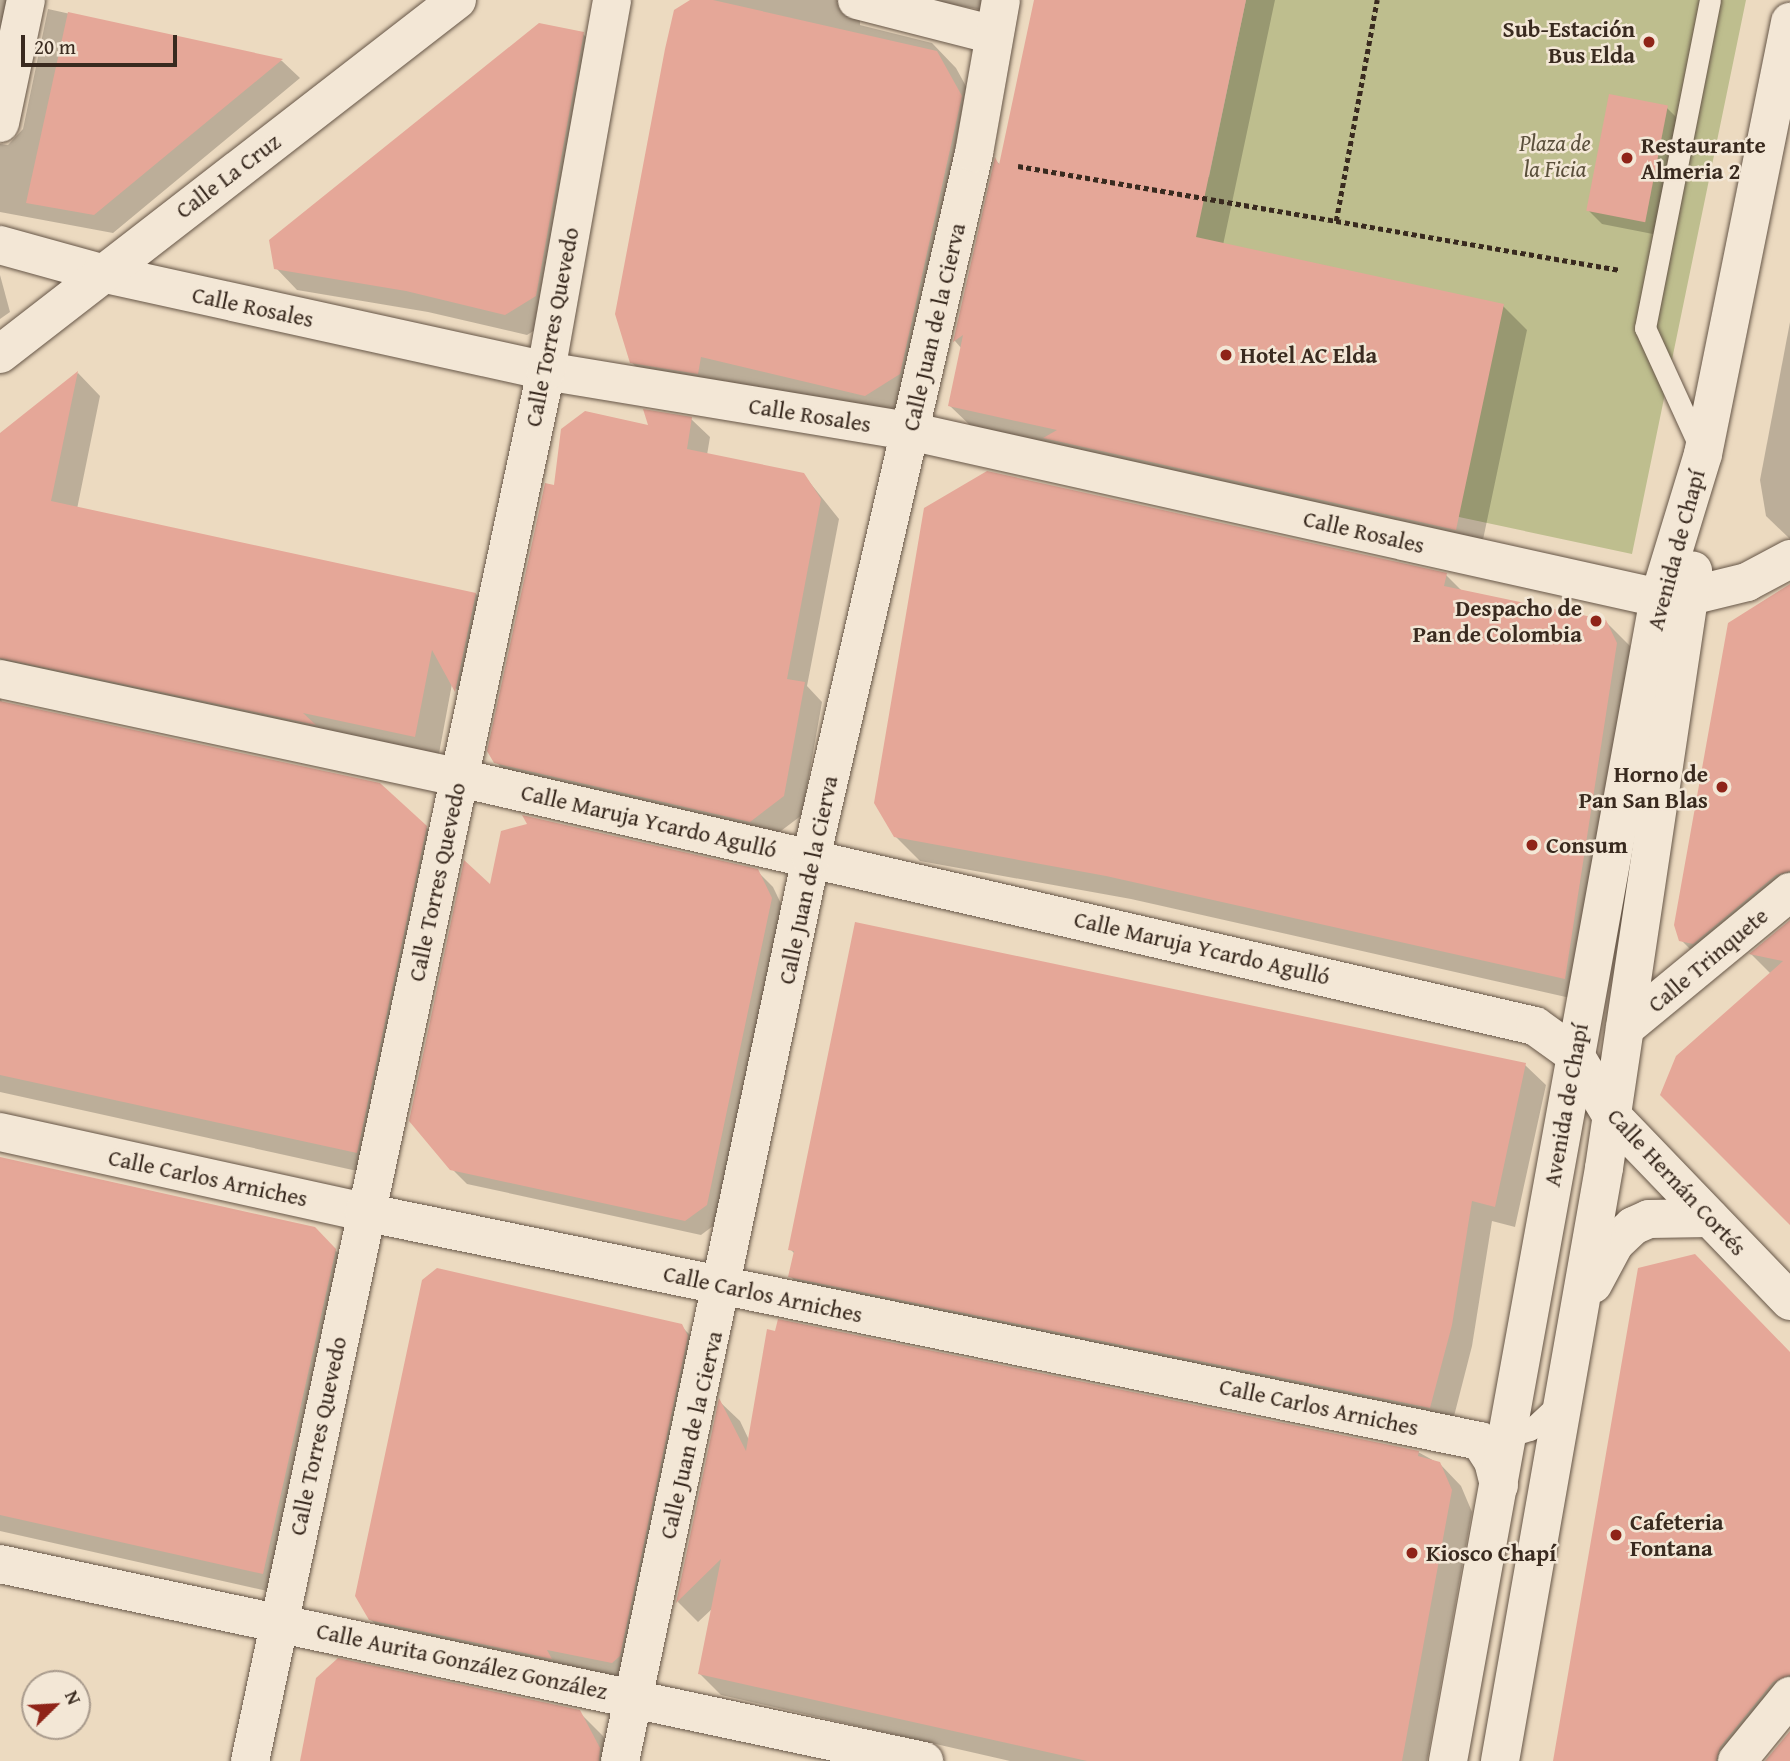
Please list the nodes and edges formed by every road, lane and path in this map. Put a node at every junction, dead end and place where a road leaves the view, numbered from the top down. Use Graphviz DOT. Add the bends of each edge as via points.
graph roads {
  1 [pos="26,0"];
  2 [pos="457,0"];
  3 [pos="612,0"];
  4 [pos="857,0"];
  5 [pos="1377,0"];
  6 [pos="1710,0"];
  7 [pos="998,17"];
  8 [pos="1790,22"];
  9 [pos="0,123"];
  10 [pos="975,153"];
  11 [pos="1336,221"];
  12 [pos="0,246"];
  13 [pos="101,273"];
  14 [pos="1655,276"];
  15 [pos="0,354"];
  16 [pos="546,371"];
  17 [pos="909,431"];
  18 [pos="1703,454"];
  19 [pos="1790,559"];
  20 [pos="1675,597"];
  21 [pos="0,679"];
  22 [pos="460,778"];
  23 [pos="811,858"];
  24 [pos="1790,892"];
  25 [pos="1625,1028"];
  26 [pos="1575,1055"];
  27 [pos="1611,1115"];
  28 [pos="0,1132"];
  29 [pos="364,1212"];
  30 [pos="1710,1218"];
  31 [pos="724,1286"];
  32 [pos="1790,1301"];
  33 [pos="1580,1314"];
  34 [pos="1564,1397"];
  35 [pos="1495,1440"];
  36 [pos="0,1564"];
  37 [pos="280,1621"];
  38 [pos="1790,1696"];
  39 [pos="632,1699"];
  40 [pos="250,1761"];
  41 [pos="620,1761"];
  42 [pos="924,1761"];
  43 [pos="1448,1761"];
  44 [pos="1500,1761"];
  45 [pos="1737,1761"];
  1 -- 9 [label="street"];
  2 -- 13 [label="street, Calle La Cruz"];
  3 -- 16 [label="street, Calle Torres Quevedo"];
  4 -- 7 [label="street"];
  5 -- 11 [label="path"];
  6 -- 14 [label="lane"];
  7 -- 10 [label="street, Calle Juan de la Cierva"];
  8 -- 18 [label="street, Avenida de Chapí"];
  10 -- 11 [label="path" via="1000,163"];
  10 -- 17 [label="street, Calle Juan de la Cierva"];
  11 -- 14 [label="path"];
  12 -- 13 [label="street, Calle Rosales"];
  13 -- 15 [label="street, Calle La Cruz"];
  13 -- 16 [label="street, Calle Rosales"];
  14 -- 18 [label="lane" via="1645,328"];
  16 -- 17 [label="street, Calle Rosales"];
  16 -- 22 [label="street, Calle Torres Quevedo"];
  17 -- 20 [label="street, Calle Rosales"];
  17 -- 23 [label="street, Calle Juan de la Cierva"];
  18 -- 20 [label="street, Avenida de Chapí"];
  19 -- 20 [label="street" via="1747,582"];
  20 -- 25 [label="street, Avenida de Chapí"];
  20 -- 26 [label="street, Avenida de Chapí"];
  21 -- 22 [label="street, Calle Maruja Ycardo Agulló"];
  22 -- 23 [label="street, Calle Maruja Ycardo Agulló"];
  22 -- 29 [label="street, Calle Torres Quevedo"];
  23 -- 26 [label="street, Calle Maruja Ycardo Agulló" via="1535,1026"];
  23 -- 31 [label="street, Calle Juan de la Cierva"];
  24 -- 25 [label="street, Calle Trinquete"];
  25 -- 27 [label="street, Avenida de Chapí"];
  26 -- 27 [label="street, Calle Hernán Cortés"];
  26 -- 35 [label="street, Avenida de Chapí"];
  27 -- 30 [label="street, Calle Hernán Cortés"];
  27 -- 33 [label="street, Avenida de Chapí"];
  28 -- 29 [label="street, Calle Carlos Arniches"];
  29 -- 31 [label="street, Calle Carlos Arniches"];
  29 -- 37 [label="street, Calle Torres Quevedo"];
  30 -- 32 [label="street, Calle Hernán Cortés"];
  30 -- 33 [label="street" via="1648,1219 1633,1226 1615,1243"];
  31 -- 35 [label="street, Calle Carlos Arniches"];
  31 -- 39 [label="street, Calle Juan de la Cierva"];
  33 -- 34 [label="street, Avenida de Chapí"];
  34 -- 35 [label="lane" via="1531,1430"];
  34 -- 44 [label="street, Avenida de Chapí"];
  35 -- 43 [label="street, Avenida de Chapí" via="1499,1485"];
  36 -- 37 [label="street, Calle Aurita González González"];
  37 -- 39 [label="street, Calle Aurita González González"];
  37 -- 40 [label="street, Calle Torres Quevedo"];
  38 -- 45 [label="street"];
  39 -- 41 [label="street, Calle Juan de la Cierva"];
  39 -- 42 [label="street, Calle Aurita González González"];
}
